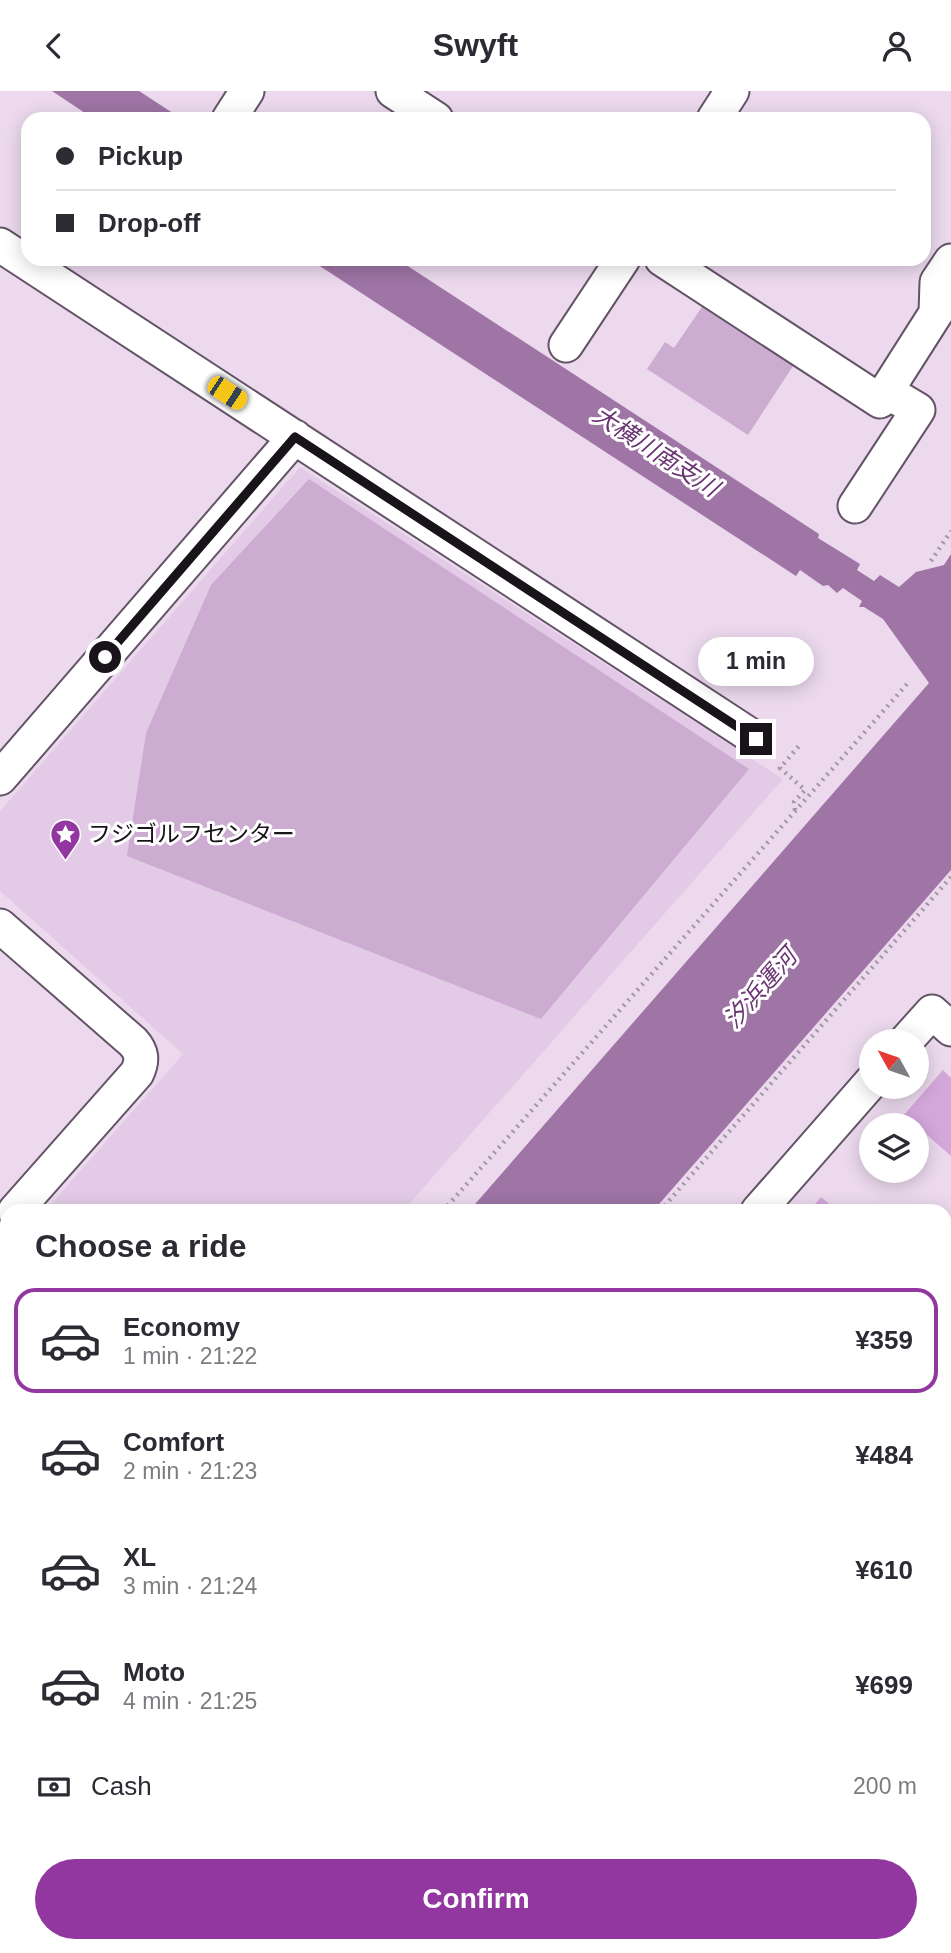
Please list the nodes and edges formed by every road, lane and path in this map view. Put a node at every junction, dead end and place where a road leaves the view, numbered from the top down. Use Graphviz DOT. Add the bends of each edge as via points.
graph roads {
  1 [pos="247,91"];
  2 [pos="393,91"];
  3 [pos="732,91"];
  4 [pos="234,112"];
  5 [pos="425,112"];
  6 [pos="718,112"];
  7 [pos="0,245"];
  8 [pos="21,259"];
  9 [pos="951,261"];
  10 [pos="32,266"];
  11 [pos="618,266"];
  12 [pos="673,266"];
  13 [pos="566,345"];
  14 [pos="886,391"];
  15 [pos="295,437"];
  16 [pos="855,506"];
  17 [pos="951,531"];
  18 [pos="931,561"];
  19 [pos="907,684"];
  20 [pos="756,739"];
  21 [pos="799,746"];
  22 [pos="0,778"];
  23 [pos="795,811"];
  24 [pos="951,877"];
  25 [pos="0,926"];
  26 [pos="917,1029"];
  27 [pos="951,1030"];
  28 [pos="859,1096"];
  29 [pos="21,1204"];
  30 [pos="449,1204"];
  31 [pos="666,1204"];
  32 [pos="764,1204"];
  1 -- 4 [label="street"];
  2 -- 5 [label="street"];
  3 -- 6 [label="street"];
  7 -- 8 [label="street"];
  9 -- 14 [label="street" via="937,282 936,313"];
  10 -- 15 [label="street"];
  11 -- 13 [label="street"];
  12 -- 14 [label="street" via="880,401"];
  14 -- 16 [label="street" via="918,410"];
  15 -- 20 [label="street"];
  15 -- 22 [label="street"];
  17 -- 18 [label="path"];
  19 -- 23 [label="path"];
  21 -- 23 [label="path" via="780,768 805,789 794,802"];
  23 -- 30 [label="path"];
  24 -- 31 [label="path"];
  25 -- 29 [label="street" via="133,1042 142,1057 137,1073"];
  26 -- 27 [label="street" via="932,1012"];
  28 -- 32 [label="street"];
}
